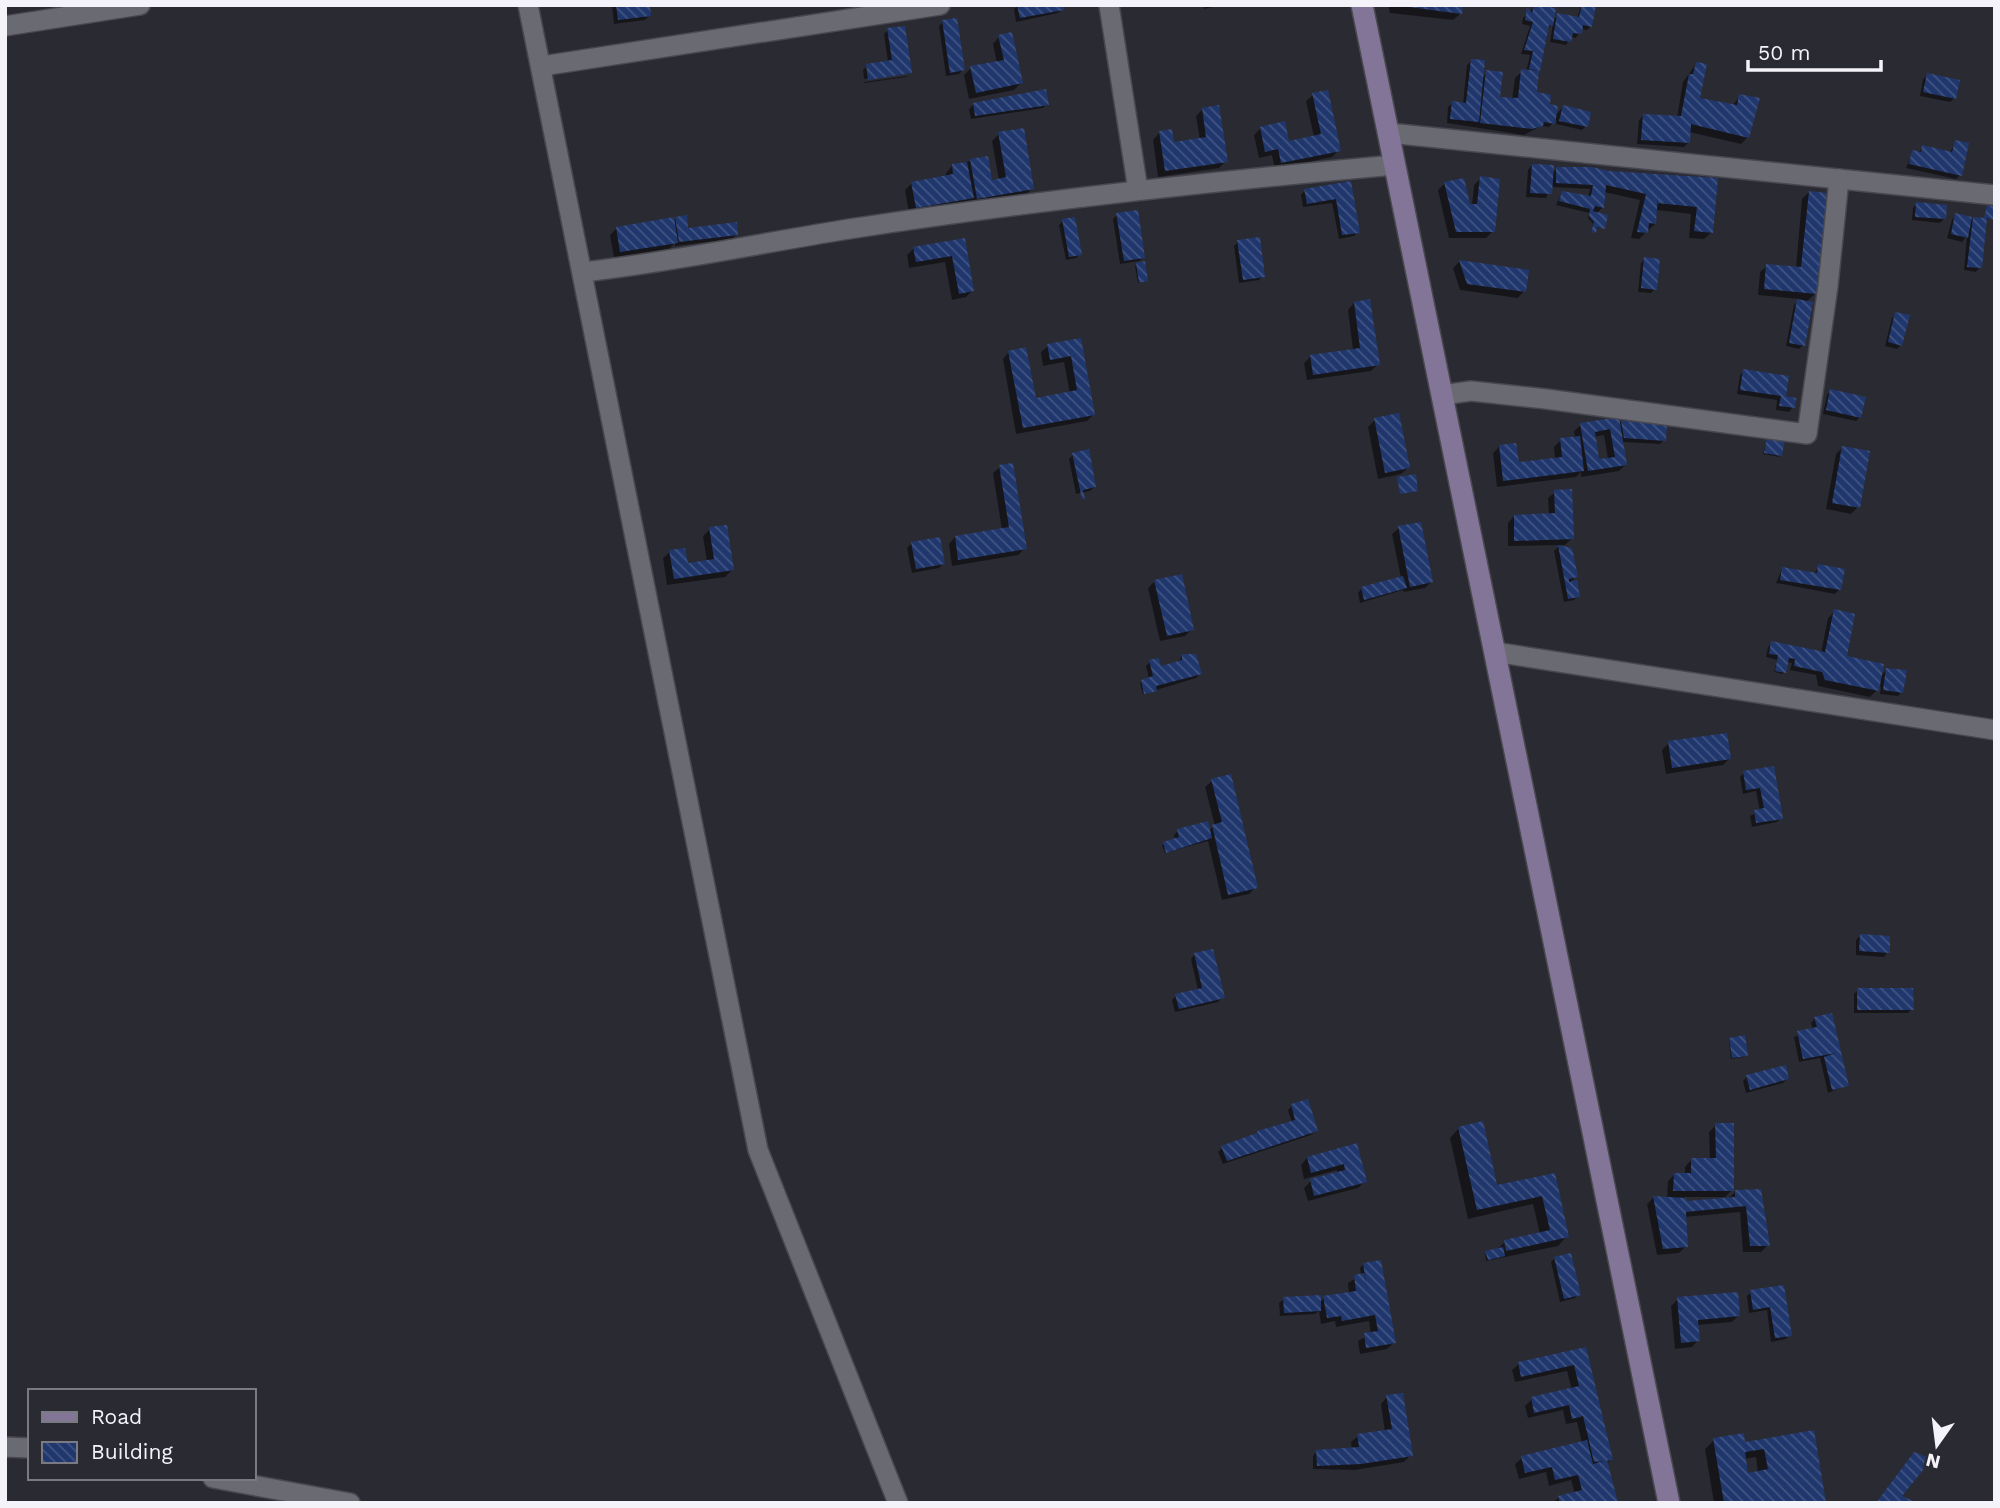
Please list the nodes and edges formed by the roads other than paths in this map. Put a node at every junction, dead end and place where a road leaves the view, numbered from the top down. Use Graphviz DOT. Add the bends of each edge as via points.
graph roads {
  1 [pos="139,5"];
  2 [pos="528,5"];
  3 [pos="940,5"];
  4 [pos="1109,5"];
  5 [pos="1362,5"];
  6 [pos="5,26"];
  7 [pos="542,66"];
  8 [pos="1389,133"];
  9 [pos="1395,165"];
  10 [pos="1839,179"];
  11 [pos="1138,190"];
  12 [pos="1995,195"];
  13 [pos="583,272"];
  14 [pos="1442,395"];
  15 [pos="1495,652"];
  16 [pos="1995,730"];
  17 [pos="5,1447"];
  18 [pos="28,1448"];
  19 [pos="224,1480"];
  20 [pos="350,1503"];
  21 [pos="898,1503"];
  22 [pos="1669,1503"];
  1 -- 6 [label="street"];
  2 -- 7 [label="street"];
  3 -- 7 [label="street"];
  4 -- 11 [label="street"];
  5 -- 8 [label="street"];
  7 -- 13 [label="street"];
  8 -- 9 [label="street"];
  8 -- 10 [label="street"];
  9 -- 11 [label="street"];
  9 -- 14 [label="street"];
  10 -- 12 [label="street"];
  10 -- 14 [label="street" via="1807,434 1533,397 1471,391"];
  11 -- 13 [label="street" via="849,229"];
  13 -- 21 [label="street" via="758,1150"];
  14 -- 15 [label="street"];
  15 -- 16 [label="street"];
  15 -- 22 [label="street"];
  17 -- 18 [label="street"];
  19 -- 20 [label="street"];
}
